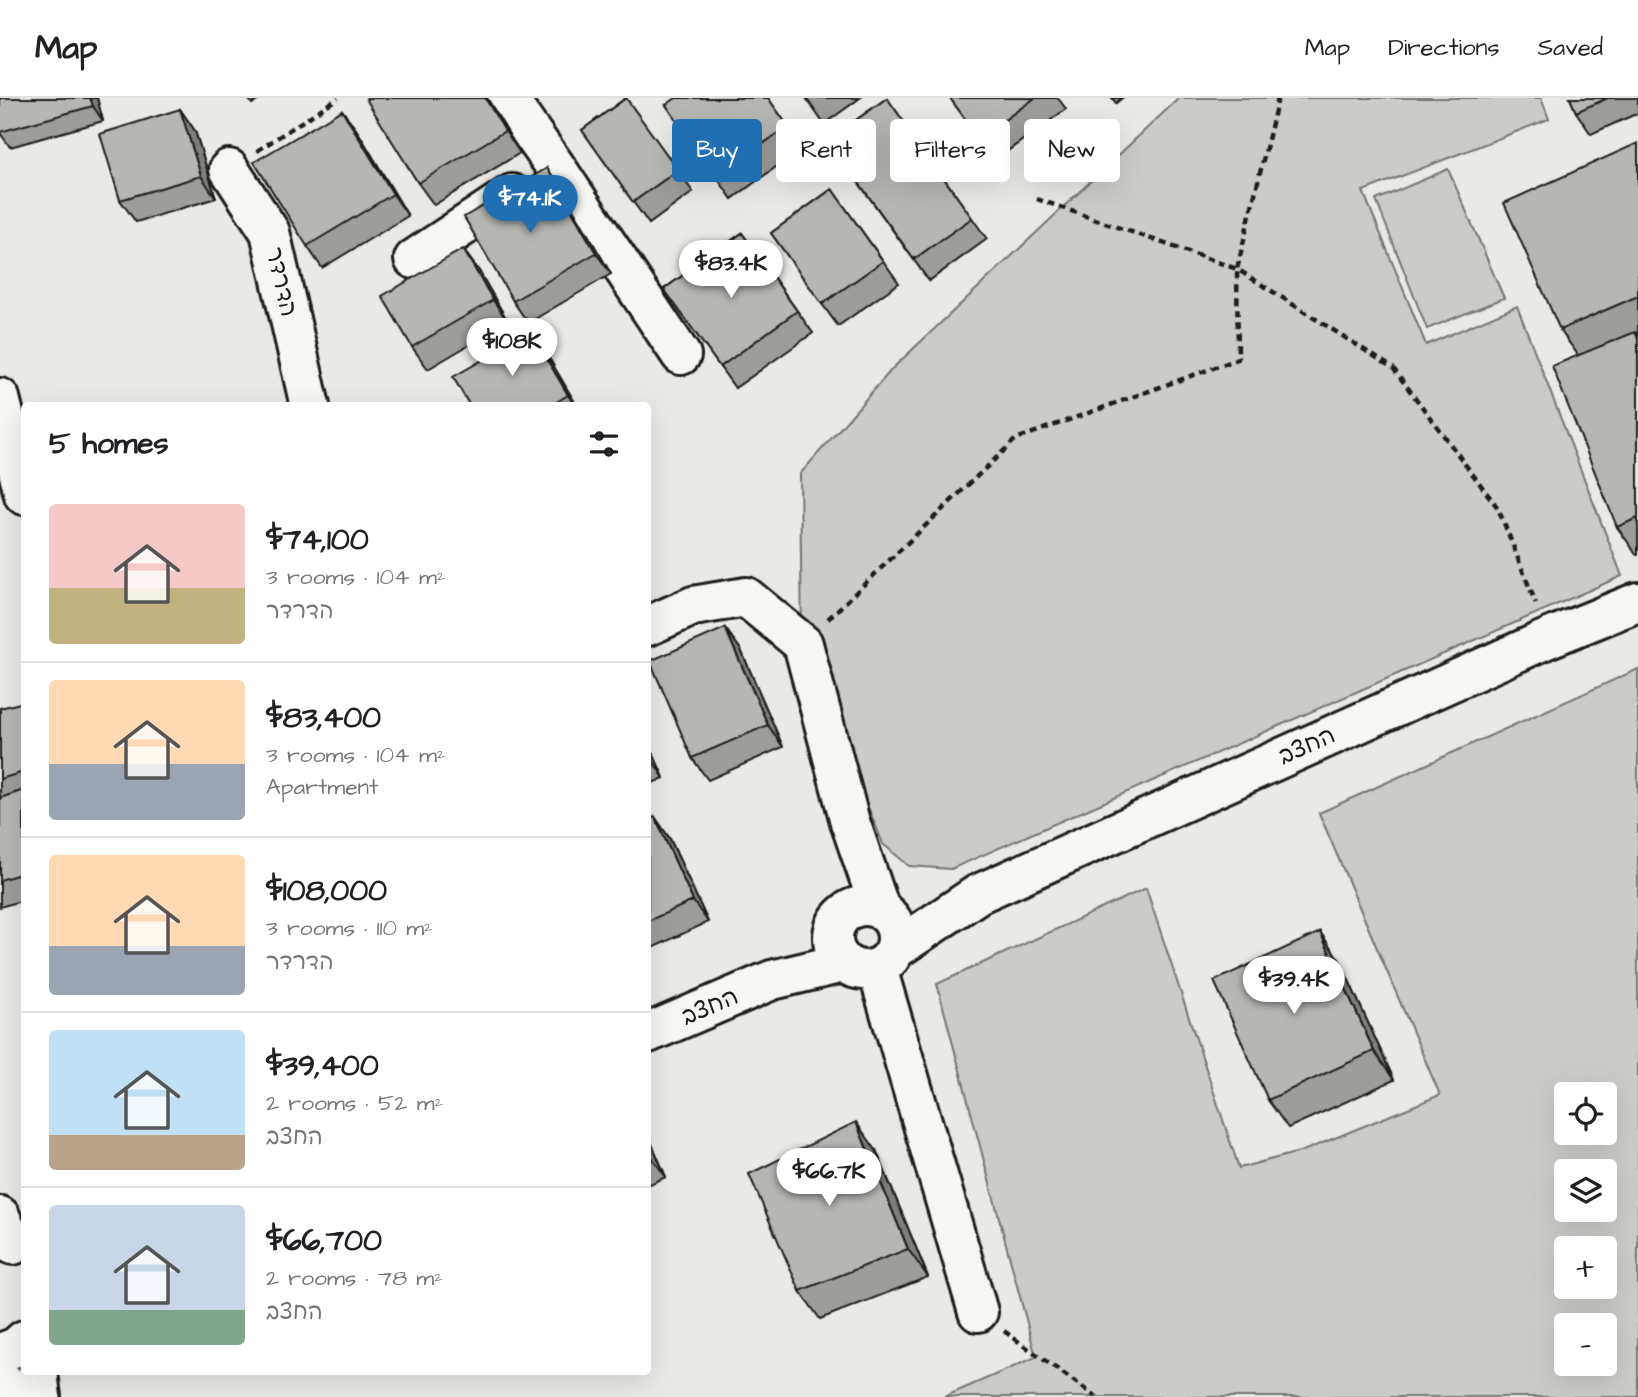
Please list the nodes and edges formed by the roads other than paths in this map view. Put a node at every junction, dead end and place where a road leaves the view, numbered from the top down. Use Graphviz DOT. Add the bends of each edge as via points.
graph roads {
  1 [pos="507,98"];
  2 [pos="555,166"];
  3 [pos="229,169"];
  4 [pos="414,259"];
  5 [pos="681,355"];
  6 [pos="0,398"];
  7 [pos="309,402"];
  8 [pos="21,483"];
  9 [pos="1638,602"];
  10 [pos="651,625"];
  11 [pos="866,934"];
  12 [pos="651,1032"];
  13 [pos="978,1312"];
  14 [pos="21,1343"];
  15 [pos="0,1353"];
  16 [pos="38,1375"];
  17 [pos="0,1378"];
  18 [pos="18,1397"];
  19 [pos="41,1397"];
  1 -- 2 [label="street"];
  2 -- 4 [label="street"];
  2 -- 5 [label="street"];
  3 -- 7 [label="street, הדרדר" via="270,232"];
  6 -- 8 [label="street"];
  9 -- 11 [label="street, החצב" via="978,894"];
  10 -- 11 [label="street" via="693,606 746,597 802,643 849,822"];
  11 -- 12 [label="street, החצב"];
  11 -- 13 [label="street"];
  14 -- 15 [label="street"];
  16 -- 19 [label="street"];
  17 -- 18 [label="street"];
}
